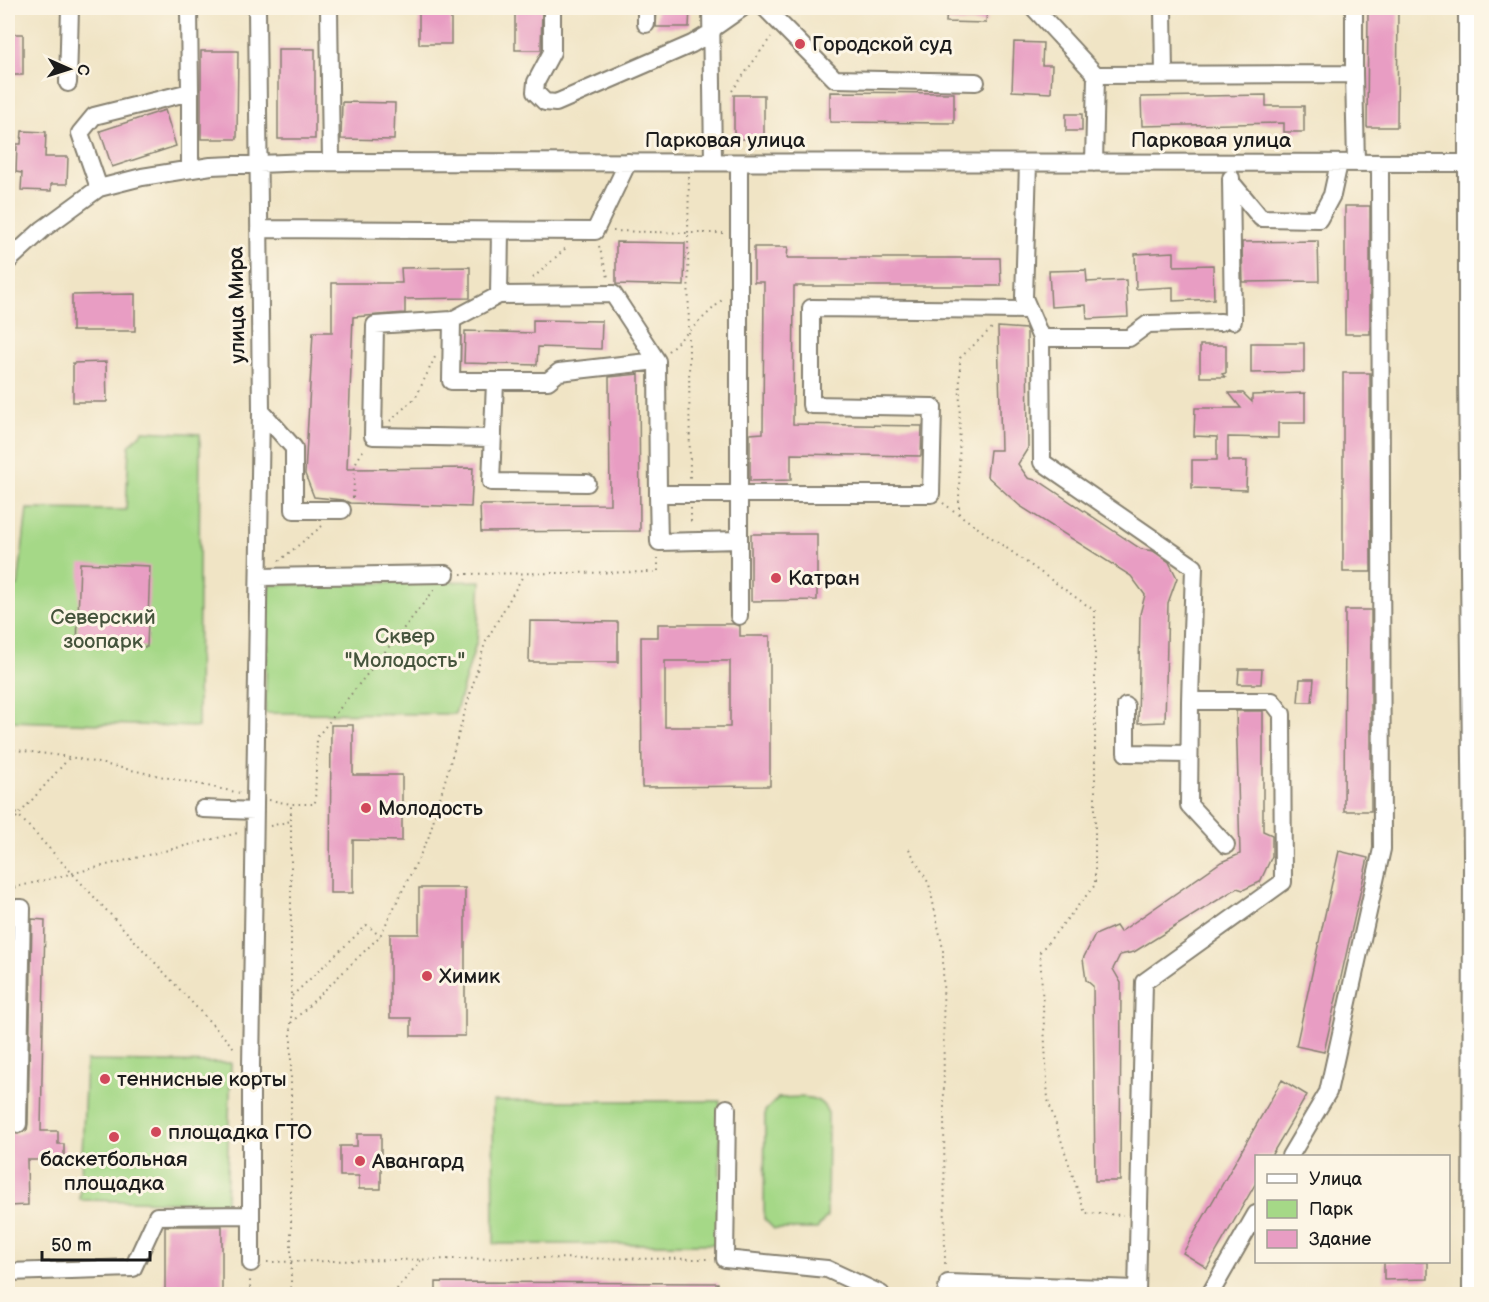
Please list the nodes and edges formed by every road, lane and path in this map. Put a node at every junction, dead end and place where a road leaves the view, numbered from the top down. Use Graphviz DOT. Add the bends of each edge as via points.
graph roads {
  1 [pos="70,8"];
  2 [pos="189,8"];
  3 [pos="257,8"];
  4 [pos="329,8"];
  5 [pos="552,8"];
  6 [pos="711,8"];
  7 [pos="742,8"];
  8 [pos="765,8"];
  9 [pos="1034,8"];
  10 [pos="1163,8"];
  11 [pos="1354,8"];
  12 [pos="1470,8"];
  13 [pos="780,24"];
  14 [pos="712,31"];
  15 [pos="1164,74"];
  16 [pos="1354,74"];
  17 [pos="1096,75"];
  18 [pos="976,82"];
  19 [pos="68,83"];
  20 [pos="732,91"];
  21 [pos="190,92"];
  22 [pos="331,162"];
  23 [pos="628,162"];
  24 [pos="713,162"];
  25 [pos="739,162"];
  26 [pos="257,163"];
  27 [pos="1028,163"];
  28 [pos="1094,163"];
  29 [pos="1231,163"];
  30 [pos="1348,163"];
  31 [pos="1380,163"];
  32 [pos="1470,163"];
  33 [pos="190,169"];
  34 [pos="689,174"];
  35 [pos="1231,182"];
  36 [pos="99,188"];
  37 [pos="259,229"];
  38 [pos="500,231"];
  39 [pos="589,231"];
  40 [pos="688,232"];
  41 [pos="739,233"];
  42 [pos="8,261"];
  43 [pos="527,284"];
  44 [pos="739,284"];
  45 [pos="613,294"];
  46 [pos="499,295"];
  47 [pos="1010,310"];
  48 [pos="1028,310"];
  49 [pos="452,320"];
  50 [pos="689,331"];
  51 [pos="1041,338"];
  52 [pos="439,349"];
  53 [pos="657,361"];
  54 [pos="1476,373"];
  55 [pos="495,382"];
  56 [pos="261,411"];
  57 [pos="373,436"];
  58 [pos="492,438"];
  59 [pos="587,483"];
  60 [pos="658,494"];
  61 [pos="691,494"];
  62 [pos="738,494"];
  63 [pos="931,494"];
  64 [pos="342,510"];
  65 [pos="959,514"];
  66 [pos="739,540"];
  67 [pos="691,541"];
  68 [pos="659,542"];
  69 [pos="524,573"];
  70 [pos="446,574"];
  71 [pos="259,577"];
  72 [pos="739,616"];
  73 [pos="1190,701"];
  74 [pos="1126,706"];
  75 [pos="8,749"];
  76 [pos="1189,753"];
  77 [pos="70,757"];
  78 [pos="8,804"];
  79 [pos="255,804"];
  80 [pos="291,804"];
  81 [pos="203,809"];
  82 [pos="18,815"];
  83 [pos="291,820"];
  84 [pos="8,827"];
  85 [pos="255,829"];
  86 [pos="1226,845"];
  87 [pos="909,849"];
  88 [pos="1478,855"];
  89 [pos="72,873"];
  90 [pos="8,889"];
  91 [pos="8,908"];
  92 [pos="1478,925"];
  93 [pos="380,936"];
  94 [pos="291,997"];
  95 [pos="291,1023"];
  96 [pos="251,1067"];
  97 [pos="727,1108"];
  98 [pos="18,1124"];
  99 [pos="1478,1131"];
  100 [pos="1291,1155"];
  101 [pos="250,1215"];
  102 [pos="1139,1216"];
  103 [pos="1255,1217"];
  104 [pos="725,1259"];
  105 [pos="420,1260"];
  106 [pos="291,1262"];
  107 [pos="251,1263"];
  108 [pos="8,1272"];
  109 [pos="1476,1284"];
  110 [pos="947,1289"];
  111 [pos="1137,1292"];
  112 [pos="291,1294"];
  113 [pos="393,1294"];
  114 [pos="881,1294"];
  115 [pos="1210,1294"];
  1 -- 19 [label="street"];
  2 -- 21 [label="street"];
  3 -- 26 [label="street, улица Мира"];
  4 -- 22 [label="street"];
  5 -- 14 [label="street" via="552,52 535,92 547,103 556,103 692,44"];
  6 -- 14 [label="street"];
  7 -- 14 [label="street"];
  8 -- 13 [label="street"];
  9 -- 17 [label="street"];
  10 -- 15 [label="street"];
  11 -- 16 [label="street"];
  12 -- 32 [label="main road"];
  13 -- 18 [label="street" via="835,79"];
  13 -- 20 [label="path"];
  14 -- 24 [label="street"];
  15 -- 16 [label="street"];
  15 -- 17 [label="street"];
  16 -- 30 [label="street"];
  17 -- 28 [label="street"];
  21 -- 33 [label="street"];
  21 -- 36 [label="street" via="94,116 80,133"];
  22 -- 23 [label="street, Парковая улица"];
  22 -- 26 [label="street, Парковая улица"];
  23 -- 24 [label="street, Парковая улица"];
  23 -- 39 [label="street"];
  24 -- 25 [label="street, Парковая улица"];
  25 -- 27 [label="street, Парковая улица"];
  25 -- 41 [label="street"];
  26 -- 33 [label="street, Парковая улица"];
  26 -- 37 [label="street, улица Мира"];
  27 -- 28 [label="street, Парковая улица"];
  27 -- 48 [label="street" via="1024,298"];
  28 -- 29 [label="street, Парковая улица"];
  29 -- 30 [label="street, Парковая улица"];
  29 -- 35 [label="street"];
  30 -- 31 [label="street, Парковая улица"];
  30 -- 35 [label="street" via="1319,219 1261,218"];
  31 -- 32 [label="street, Парковая улица"];
  31 -- 100 [label="street" via="1382,849 1328,1092"];
  32 -- 54 [label="main road"];
  33 -- 36 [label="street, Парковая улица"];
  34 -- 40 [label="path"];
  35 -- 51 [label="street" via="1227,321 1148,324 1129,338"];
  36 -- 42 [label="street, Парковая улица" via="43,229"];
  37 -- 38 [label="street"];
  37 -- 56 [label="street, улица Мира"];
  38 -- 39 [label="street"];
  38 -- 46 [label="street"];
  39 -- 40 [label="path"];
  39 -- 43 [label="path"];
  39 -- 45 [label="path"];
  40 -- 41 [label="path"];
  40 -- 50 [label="path"];
  41 -- 44 [label="street"];
  44 -- 50 [label="path"];
  44 -- 62 [label="street"];
  45 -- 46 [label="street"];
  45 -- 53 [label="street"];
  46 -- 49 [label="street"];
  47 -- 48 [label="street"];
  47 -- 63 [label="street" via="811,308 811,405 933,407"];
  47 -- 65 [label="path" via="960,358"];
  48 -- 51 [label="street"];
  49 -- 55 [label="street" via="450,381"];
  49 -- 57 [label="street" via="375,325"];
  50 -- 53 [label="path"];
  50 -- 61 [label="path"];
  51 -- 73 [label="street" via="1042,462 1194,567"];
  52 -- 57 [label="path" via="416,397"];
  53 -- 55 [label="street" via="560,372 548,381"];
  53 -- 60 [label="street"];
  54 -- 88 [label="main road"];
  55 -- 58 [label="street"];
  56 -- 64 [label="street" via="294,448 294,510"];
  56 -- 71 [label="street, улица Мира"];
  57 -- 58 [label="street"];
  57 -- 64 [label="path" via="355,464 352,509"];
  58 -- 59 [label="street" via="491,482"];
  60 -- 61 [label="street"];
  60 -- 68 [label="street"];
  61 -- 62 [label="street"];
  61 -- 67 [label="path"];
  62 -- 63 [label="street"];
  62 -- 66 [label="street"];
  63 -- 65 [label="path"];
  64 -- 71 [label="path"];
  65 -- 102 [label="path" via="1095,611 1095,885 1040,952 1048,1100 1085,1213"];
  66 -- 67 [label="street"];
  66 -- 72 [label="street"];
  67 -- 68 [label="street"];
  68 -- 69 [label="path" via="657,572"];
  69 -- 70 [label="path"];
  69 -- 93 [label="path" via="484,643 428,839"];
  70 -- 71 [label="street"];
  70 -- 80 [label="path" via="317,737 315,804"];
  71 -- 79 [label="street, улица Мира"];
  73 -- 76 [label="street"];
  73 -- 102 [label="street" via="1272,701 1282,714 1283,882 1144,982"];
  74 -- 76 [label="street" via="1126,753"];
  75 -- 77 [label="path"];
  76 -- 86 [label="street" via="1189,805"];
  77 -- 79 [label="path"];
  77 -- 82 [label="path"];
  78 -- 82 [label="path"];
  79 -- 80 [label="path"];
  79 -- 81 [label="street"];
  79 -- 85 [label="street, улица Мира"];
  80 -- 83 [label="path"];
  82 -- 84 [label="path"];
  82 -- 89 [label="path"];
  83 -- 85 [label="path"];
  83 -- 94 [label="path"];
  85 -- 89 [label="path"];
  85 -- 96 [label="street, улица Мира"];
  87 -- 110 [label="path" via="929,884 943,949 943,1260"];
  88 -- 92 [label="main road"];
  89 -- 90 [label="path"];
  89 -- 96 [label="path"];
  91 -- 98 [label="street" via="22,908"];
  92 -- 99 [label="main road"];
  93 -- 94 [label="path" via="366,925"];
  93 -- 95 [label="path"];
  94 -- 95 [label="path"];
  95 -- 106 [label="path"];
  96 -- 101 [label="street, улица Мира"];
  97 -- 104 [label="street"];
  99 -- 109 [label="main road"];
  101 -- 107 [label="street, улица Мира"];
  101 -- 108 [label="street" via="157,1216 133,1268"];
  102 -- 111 [label="street"];
  103 -- 115 [label="street"];
  104 -- 105 [label="path"];
  104 -- 114 [label="street" via="827,1269"];
  105 -- 106 [label="path"];
  105 -- 113 [label="path"];
  106 -- 107 [label="path"];
  106 -- 112 [label="path"];
  110 -- 111 [label="street"];
}
